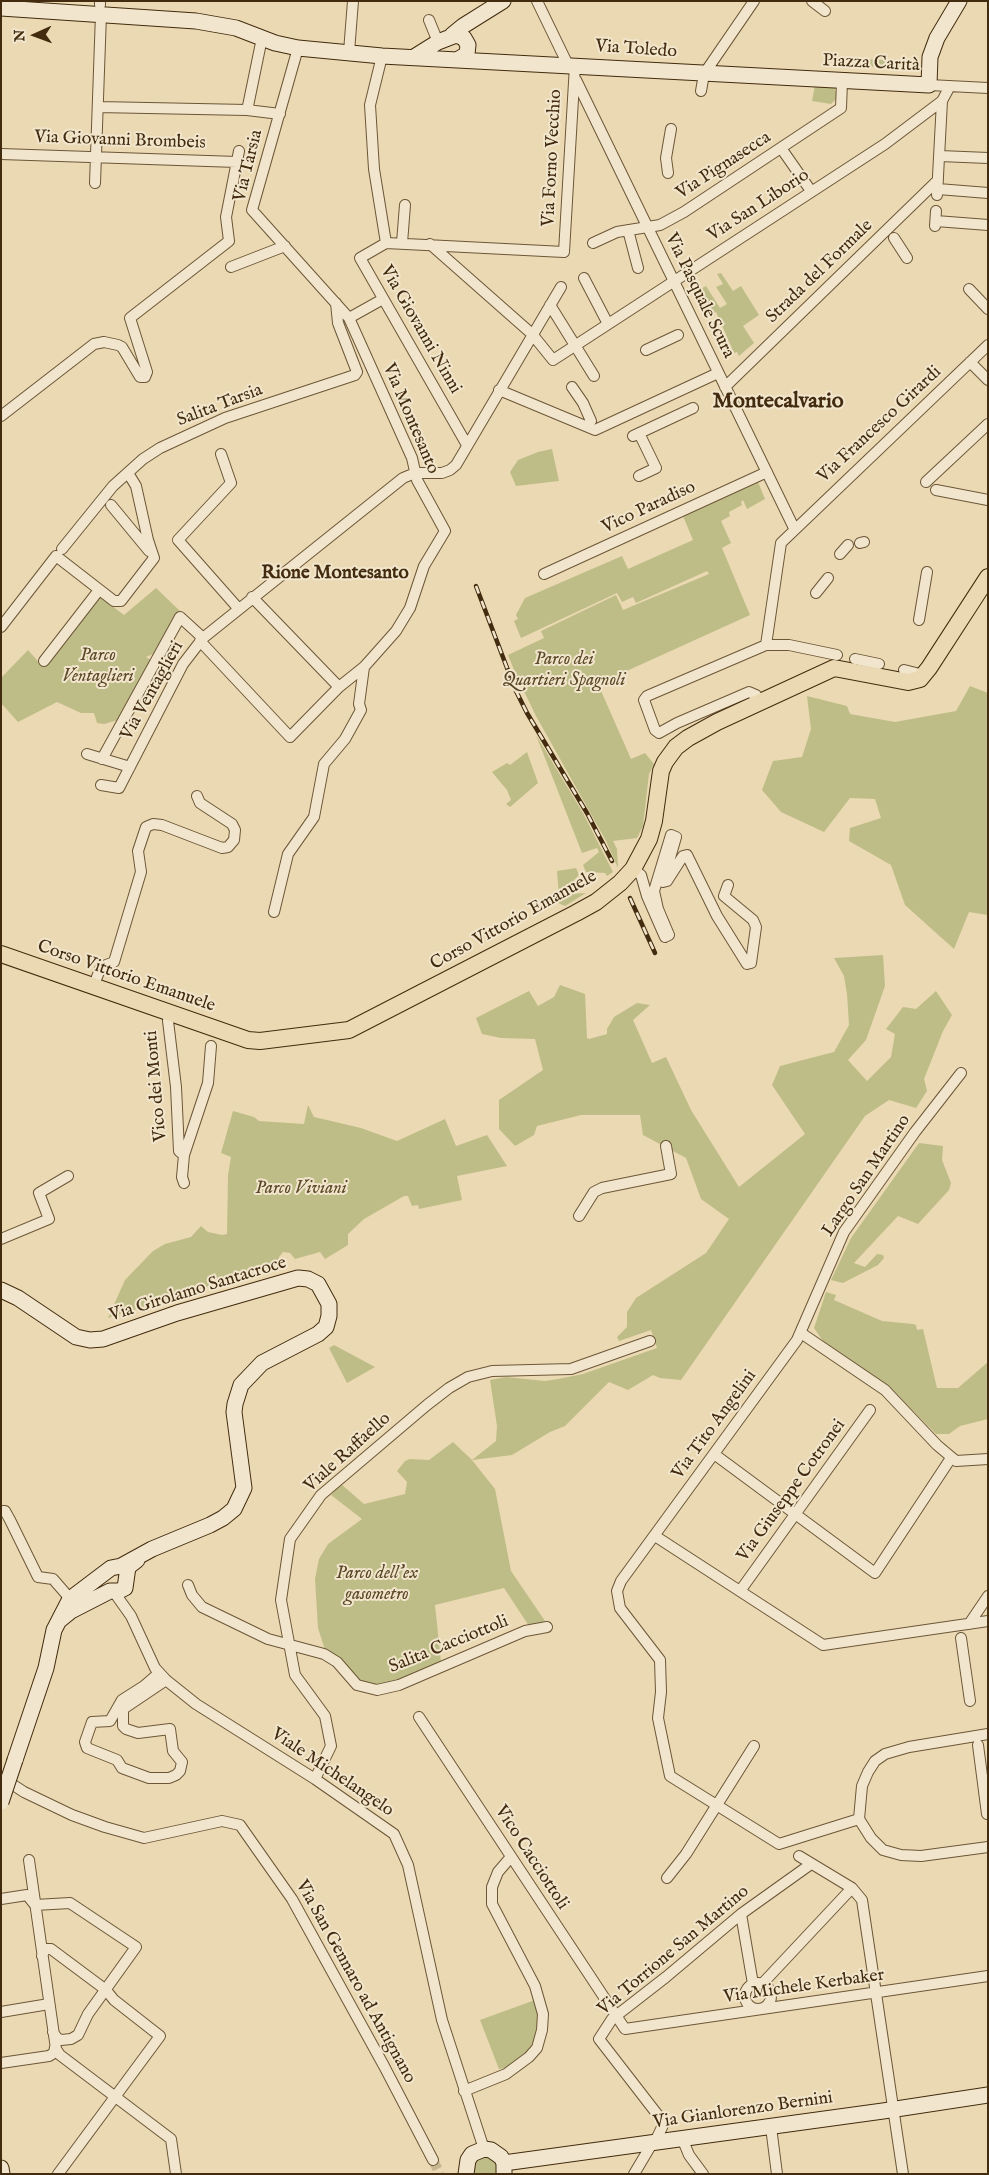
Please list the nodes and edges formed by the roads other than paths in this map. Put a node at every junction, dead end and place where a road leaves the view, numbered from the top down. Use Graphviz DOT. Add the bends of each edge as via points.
graph roads {
  1 [pos="503,1"];
  2 [pos="537,1"];
  3 [pos="754,1"];
  4 [pos="812,1"];
  5 [pos="959,1"];
  6 [pos="353,6"];
  7 [pos="8,7"];
  8 [pos="100,7"];
  9 [pos="825,11"];
  10 [pos="429,20"];
  11 [pos="262,38"];
  12 [pos="446,38"];
  13 [pos="298,48"];
  14 [pos="349,52"];
  15 [pos="382,56"];
  16 [pos="414,57"];
  17 [pos="455,60"];
  18 [pos="572,69"];
  19 [pos="704,74"];
  20 [pos="812,80"];
  21 [pos="842,82"];
  22 [pos="929,85"];
  23 [pos="950,86"];
  24 [pos="988,88"];
  25 [pos="700,91"];
  26 [pos="942,101"];
  27 [pos="248,106"];
  28 [pos="98,107"];
  29 [pos="280,114"];
  30 [pos="671,129"];
  31 [pos="781,148"];
  32 [pos="1,154"];
  33 [pos="940,156"];
  34 [pos="96,157"];
  35 [pos="988,158"];
  36 [pos="668,174"];
  37 [pos="95,183"];
  38 [pos="938,188"];
  39 [pos="810,191"];
  40 [pos="988,193"];
  41 [pos="405,205"];
  42 [pos="936,220"];
  43 [pos="988,225"];
  44 [pos="647,227"];
  45 [pos="628,230"];
  46 [pos="894,238"];
  47 [pos="386,243"];
  48 [pos="402,243"];
  49 [pos="593,243"];
  50 [pos="430,244"];
  51 [pos="285,246"];
  52 [pos="906,258"];
  53 [pos="231,267"];
  54 [pos="638,268"];
  55 [pos="584,278"];
  56 [pos="674,281"];
  57 [pos="561,287"];
  58 [pos="969,290"];
  59 [pos="383,298"];
  60 [pos="336,304"];
  61 [pos="550,305"];
  62 [pos="988,309"];
  63 [pos="349,318"];
  64 [pos="608,324"];
  65 [pos="532,334"];
  66 [pos="678,335"];
  67 [pos="988,345"];
  68 [pos="575,346"];
  69 [pos="646,350"];
  70 [pos="970,362"];
  71 [pos="718,373"];
  72 [pos="594,376"];
  73 [pos="988,380"];
  74 [pos="572,386"];
  75 [pos="725,387"];
  76 [pos="500,390"];
  77 [pos="693,408"];
  78 [pos="1,416"];
  79 [pos="591,421"];
  80 [pos="988,424"];
  81 [pos="469,442"];
  82 [pos="221,454"];
  83 [pos="767,472"];
  84 [pos="128,473"];
  85 [pos="415,473"];
  86 [pos="639,476"];
  87 [pos="926,482"];
  88 [pos="944,499"];
  89 [pos="988,500"];
  90 [pos="107,501"];
  91 [pos="794,528"];
  92 [pos="848,545"];
  93 [pos="59,552"];
  94 [pos="840,554"];
  95 [pos="154,557"];
  96 [pos="926,572"];
  97 [pos="544,574"];
  98 [pos="988,577"];
  99 [pos="828,578"];
  100 [pos="99,590"];
  101 [pos="816,593"];
  102 [pos="252,597"];
  103 [pos="238,608"];
  104 [pos="919,620"];
  105 [pos="1,627"];
  106 [pos="201,640"];
  107 [pos="766,645"];
  108 [pos="837,654"];
  109 [pos="855,658"];
  110 [pos="44,661"];
  111 [pos="880,664"];
  112 [pos="364,667"];
  113 [pos="904,670"];
  114 [pos="916,673"];
  115 [pos="340,686"];
  116 [pos="760,702"];
  117 [pos="87,754"];
  118 [pos="102,759"];
  119 [pos="130,767"];
  120 [pos="101,785"];
  121 [pos="197,796"];
  122 [pos="633,869"];
  123 [pos="728,885"];
  124 [pos="274,912"];
  125 [pos="1,954"];
  126 [pos="93,987"];
  127 [pos="172,1014"];
  128 [pos="211,1046"];
  129 [pos="961,1073"];
  130 [pos="666,1146"];
  131 [pos="184,1155"];
  132 [pos="68,1176"];
  133 [pos="184,1183"];
  134 [pos="579,1216"];
  135 [pos="1,1239"];
  136 [pos="1,1290"];
  137 [pos="801,1333"];
  138 [pos="650,1341"];
  139 [pos="870,1410"];
  140 [pos="714,1454"];
  141 [pos="951,1458"];
  142 [pos="988,1459"];
  143 [pos="1,1511"];
  144 [pos="796,1513"];
  145 [pos="655,1536"];
  146 [pos="116,1581"];
  147 [pos="188,1586"];
  148 [pos="740,1591"];
  149 [pos="988,1596"];
  150 [pos="74,1603"];
  151 [pos="988,1621"];
  152 [pos="969,1624"];
  153 [pos="547,1627"];
  154 [pos="961,1638"];
  155 [pos="290,1646"];
  156 [pos="162,1676"];
  157 [pos="970,1701"];
  158 [pos="418,1717"];
  159 [pos="988,1734"];
  160 [pos="978,1745"];
  161 [pos="754,1746"];
  162 [pos="1,1777"];
  163 [pos="315,1779"];
  164 [pos="1,1802"];
  165 [pos="717,1805"];
  166 [pos="987,1814"];
  167 [pos="859,1818"];
  168 [pos="988,1847"];
  169 [pos="798,1856"];
  170 [pos="510,1858"];
  171 [pos="29,1860"];
  172 [pos="811,1864"];
  173 [pos="667,1878"];
  174 [pos="852,1888"];
  175 [pos="1,1899"];
  176 [pos="35,1905"];
  177 [pos="740,1914"];
  178 [pos="42,1956"];
  179 [pos="988,1976"];
  180 [pos="758,1984"];
  181 [pos="106,1990"];
  182 [pos="876,1993"];
  183 [pos="49,2004"];
  184 [pos="759,2009"];
  185 [pos="1,2012"];
  186 [pos="616,2016"];
  187 [pos="625,2029"];
  188 [pos="53,2032"];
  189 [pos="55,2047"];
  190 [pos="1,2063"];
  191 [pos="464,2091"];
  192 [pos="988,2095"];
  193 [pos="115,2097"];
  194 [pos="893,2110"];
  195 [pos="770,2126"];
  196 [pos="682,2138"];
  197 [pos="654,2142"];
  198 [pos="484,2149"];
  199 [pos="433,2160"];
  200 [pos="1,2168"];
  201 [pos="504,2168"];
  202 [pos="463,2173"];
  203 [pos="2,2174"];
  204 [pos="58,2174"];
  205 [pos="176,2174"];
  206 [pos="634,2174"];
  207 [pos="703,2174"];
  208 [pos="777,2174"];
  209 [pos="903,2174"];
  1 -- 12 [label="street"];
  2 -- 18 [label="street, Via Pasquale Scura"];
  3 -- 19 [label="street"];
  4 -- 9 [label="street"];
  5 -- 22 [label="street" via="937,38 930,57"];
  6 -- 14 [label="street"];
  7 -- 8 [label="street"];
  8 -- 11 [label="street" via="210,23"];
  8 -- 28 [label="street"];
  10 -- 12 [label="street"];
  11 -- 13 [label="street"];
  11 -- 27 [label="street"];
  12 -- 16 [label="street"];
  12 -- 17 [label="street" via="443,48 446,56"];
  12 -- 17 [label="street" via="460,36 468,46 467,54"];
  13 -- 14 [label="street"];
  13 -- 29 [label="street, Via Tarsia"];
  14 -- 15 [label="street"];
  15 -- 16 [label="street"];
  15 -- 47 [label="street" via="370,105 374,169"];
  16 -- 17 [label="street, Via Toledo"];
  17 -- 18 [label="street, Via Toledo"];
  18 -- 19 [label="street, Via Toledo"];
  18 -- 44 [label="street, Via Pasquale Scura"];
  18 -- 50 [label="street, Via Forno Vecchio" via="564,252"];
  19 -- 20 [label="street, Via Toledo"];
  19 -- 25 [label="street"];
  20 -- 21 [label="street, Piazza Carità"];
  21 -- 22 [label="street, Piazza Carità"];
  21 -- 31 [label="street, Via Pignasecca" via="841,108"];
  22 -- 23 [label="street"];
  23 -- 24 [label="street"];
  23 -- 26 [label="street, Via San Liborio"];
  26 -- 33 [label="street"];
  26 -- 39 [label="street, Via San Liborio" via="885,144"];
  28 -- 29 [label="street" via="247,110"];
  28 -- 34 [label="street"];
  29 -- 51 [label="street, Via Tarsia" via="252,210"];
  30 -- 36 [label="street" via="666,158"];
  31 -- 39 [label="street"];
  31 -- 44 [label="street, Via Pignasecca" via="677,216 660,225"];
  32 -- 34 [label="street, Via Giovanni Brombeis"];
  33 -- 35 [label="street"];
  33 -- 38 [label="street"];
  34 -- 37 [label="street"];
  34 -- 78 [label="street, Via Giovanni Brombeis" via="238,157 226,217 229,241 130,318 147,372 145,377 140,376 118,345 94,344"];
  38 -- 40 [label="street"];
  38 -- 75 [label="street, Strada del Formale"];
  39 -- 56 [label="street, Via San Liborio"];
  41 -- 48 [label="street"];
  42 -- 43 [label="street"];
  44 -- 45 [label="street, Via Pignasecca"];
  44 -- 56 [label="street, Via Pasquale Scura"];
  45 -- 49 [label="street, Via Pignasecca"];
  45 -- 54 [label="street"];
  46 -- 52 [label="street"];
  47 -- 48 [label="street"];
  47 -- 59 [label="street, Via Giovanni Ninni" via="360,258"];
  48 -- 50 [label="street"];
  50 -- 65 [label="street"];
  51 -- 53 [label="street"];
  51 -- 60 [label="street, Via Tarsia"];
  55 -- 64 [label="street"];
  56 -- 64 [label="street, Via San Liborio"];
  56 -- 71 [label="street, Via Pasquale Scura"];
  57 -- 61 [label="street"];
  58 -- 62 [label="street"];
  59 -- 63 [label="street"];
  59 -- 81 [label="street, Via Giovanni Ninni"];
  60 -- 63 [label="street, Via Tarsia"];
  60 -- 84 [label="street, Salita Tarsia" via="338,323 357,372 355,375 225,418 160,448"];
  61 -- 65 [label="street"];
  61 -- 68 [label="street"];
  63 -- 85 [label="street, Via Montesanto" via="412,458"];
  64 -- 68 [label="street, Via San Liborio"];
  65 -- 68 [label="street, Via San Liborio" via="553,360"];
  65 -- 76 [label="street"];
  66 -- 69 [label="street"];
  67 -- 70 [label="street, Via Francesco Girardi"];
  68 -- 72 [label="street"];
  70 -- 73 [label="street"];
  70 -- 91 [label="street, Via Francesco Girardi"];
  71 -- 75 [label="street, Via Pasquale Scura"];
  71 -- 76 [label="street" via="595,430"];
  74 -- 79 [label="street"];
  75 -- 83 [label="street, Via Pasquale Scura"];
  76 -- 81 [label="street"];
  77 -- 86 [label="street" via="636,434 656,468"];
  80 -- 87 [label="street"];
  81 -- 85 [label="street" via="450,470 437,474"];
  82 -- 103 [label="street" via="230,483 178,540"];
  83 -- 91 [label="street, Via Pasquale Scura"];
  83 -- 97 [label="street, Vico Paradiso"];
  84 -- 90 [label="street, Salita Tarsia"];
  84 -- 95 [label="street" via="136,486"];
  85 -- 102 [label="street, Via Ventaglieri" via="403,478"];
  85 -- 112 [label="street, Via Montesanto" via="445,532 424,566 410,608 396,631"];
  88 -- 89 [label="street" via="936,490"];
  90 -- 93 [label="street, Salita Tarsia"];
  90 -- 95 [label="street"];
  91 -- 107 [label="street, Via Francesco Girardi" via="781,543"];
  92 -- 94 [label="street"];
  93 -- 100 [label="street"];
  93 -- 105 [label="street, Salita Tarsia"];
  95 -- 100 [label="street" via="121,601 114,602"];
  96 -- 104 [label="street"];
  98 -- 116 [label="main road, Corso Vittorio Emanuele" via="917,682 834,668"];
  99 -- 101 [label="street"];
  100 -- 110 [label="street"];
  102 -- 103 [label="street, Via Ventaglieri"];
  102 -- 115 [label="street"];
  103 -- 106 [label="street, Via Ventaglieri"];
  106 -- 115 [label="street" via="290,737"];
  106 -- 118 [label="street" via="180,617"];
  106 -- 119 [label="street, Via Ventaglieri" via="183,664"];
  107 -- 108 [label="street" via="789,645"];
  107 -- 116 [label="street" via="644,700 659,733 749,692"];
  109 -- 111 [label="street"];
  112 -- 115 [label="street"];
  112 -- 124 [label="street" via="361,710 345,739 324,764 314,817 288,854"];
  113 -- 114 [label="street"];
  116 -- 122 [label="main road, Corso Vittorio Emanuele" via="688,738 669,755 661,771 649,839"];
  117 -- 118 [label="street"];
  118 -- 119 [label="street"];
  119 -- 120 [label="street, Via Ventaglieri" via="119,788"];
  121 -- 126 [label="street" via="200,802 232,824 234,840 222,848 162,825 146,827 137,854 140,872 114,962 102,966"];
  122 -- 123 [label="street" via="641,874 665,937 669,935 654,891 671,835 676,837 663,882 687,855 717,916 747,964 752,963 756,927 753,920 724,896"];
  122 -- 127 [label="main road, Corso Vittorio Emanuele" via="609,893 576,913 350,1030 260,1041 235,1036"];
  125 -- 126 [label="main road, Corso Vittorio Emanuele"];
  126 -- 127 [label="main road, Corso Vittorio Emanuele"];
  127 -- 131 [label="street, Vico dei Monti" via="168,1021 176,1087 178,1150"];
  128 -- 131 [label="street" via="208,1083"];
  129 -- 137 [label="street, Largo San Martino" via="844,1232"];
  130 -- 134 [label="street" via="671,1174 602,1188 594,1192"];
  131 -- 133 [label="street"];
  132 -- 135 [label="street" via="39,1193 49,1220"];
  136 -- 146 [label="street, Via Girolamo Santacroce" via="76,1337 90,1340 103,1339 155,1320 298,1278 318,1284 329,1304 326,1327 262,1363 241,1385 234,1412 244,1488 234,1509 223,1518 149,1551"];
  137 -- 140 [label="street, Via Tito Angelini"];
  137 -- 141 [label="street" via="885,1390"];
  138 -- 155 [label="street, Viale Raffaello" via="571,1369 492,1370 468,1377 427,1405 321,1495 290,1539 281,1600"];
  139 -- 144 [label="street, Via Giuseppe Cotronei"];
  140 -- 144 [label="street"];
  140 -- 145 [label="street, Via Tito Angelini"];
  141 -- 142 [label="street" via="956,1461"];
  141 -- 144 [label="street" via="875,1573"];
  143 -- 150 [label="street" via="5,1511 38,1577 53,1580"];
  144 -- 148 [label="street, Via Giuseppe Cotronei"];
  145 -- 148 [label="street"];
  145 -- 165 [label="street, Via Tito Angelini" via="621,1581 617,1599 620,1608 660,1660 658,1718 670,1776"];
  146 -- 150 [label="street"];
  146 -- 156 [label="street, Viale Michelangelo"];
  147 -- 155 [label="street, Salita Cacciottoli" via="202,1607 268,1639"];
  148 -- 152 [label="street" via="823,1645"];
  149 -- 152 [label="street"];
  150 -- 164 [label="street, bridge" via="58,1621 46,1668"];
  151 -- 152 [label="street"];
  153 -- 155 [label="street, Salita Cacciottoli" via="525,1631 399,1685 377,1690 358,1685 338,1662 324,1654"];
  154 -- 157 [label="street"];
  155 -- 163 [label="street, Viale Raffaello" via="295,1675 325,1716 331,1746"];
  156 -- 156 [label="street" via="123,1708 123,1726 138,1733 170,1729 173,1751 182,1762 176,1775 149,1778 122,1768 116,1760 87,1748 85,1742 92,1722 110,1721 122,1700"];
  156 -- 163 [label="street, Viale Michelangelo" via="196,1704"];
  158 -- 170 [label="street, Vico Cacciottoli"];
  159 -- 167 [label="street" via="910,1746 885,1754 875,1761 862,1786"];
  160 -- 166 [label="street"];
  161 -- 165 [label="street"];
  162 -- 199 [label="street, Via San Gennaro ad Antignano" via="24,1792 72,1814 144,1838 222,1821 240,1825 292,1899"];
  163 -- 191 [label="street, Viale Michelangelo" via="394,1834 408,1864 442,2020"];
  165 -- 167 [label="street, Via Tito Angelini" via="779,1844"];
  165 -- 173 [label="street"];
  167 -- 168 [label="street" via="883,1850 901,1855 921,1856"];
  169 -- 172 [label="street"];
  170 -- 186 [label="street, Vico Cacciottoli"];
  170 -- 191 [label="street" via="498,1872 492,1887 492,1904 535,1986 543,2014 542,2030 537,2048 529,2058 506,2074"];
  171 -- 176 [label="street"];
  172 -- 174 [label="street"];
  172 -- 177 [label="street, Via Torrione San Martino"];
  174 -- 180 [label="street"];
  174 -- 182 [label="street" via="862,1900"];
  175 -- 176 [label="street" via="27,1895"];
  176 -- 178 [label="street"];
  176 -- 181 [label="street" via="70,1903 136,1947"];
  177 -- 180 [label="street"];
  177 -- 186 [label="street, Via Torrione San Martino"];
  178 -- 181 [label="street" via="45,1949 51,1949"];
  178 -- 183 [label="street"];
  179 -- 182 [label="street, Via Michele Kerbaker"];
  180 -- 184 [label="street" via="769,1989 771,1997 769,2004"];
  180 -- 184 [label="street" via="747,1990 745,1998 749,2005"];
  181 -- 188 [label="street" via="88,2014 78,2035 61,2040"];
  181 -- 193 [label="street" via="160,2036"];
  182 -- 184 [label="street, Via Michele Kerbaker"];
  182 -- 194 [label="street"];
  183 -- 185 [label="street"];
  183 -- 188 [label="street"];
  184 -- 187 [label="street, Via Michele Kerbaker"];
  186 -- 187 [label="street, Vico Cacciottoli"];
  186 -- 197 [label="street, Via Torrione San Martino" via="599,2039 664,2123"];
  188 -- 189 [label="street"];
  189 -- 190 [label="street" via="49,2056"];
  189 -- 193 [label="street" via="60,2055"];
  191 -- 198 [label="street, Viale Michelangelo"];
  192 -- 194 [label="street, Via Gianlorenzo Bernini"];
  193 -- 204 [label="street"];
  193 -- 205 [label="street" via="171,2139"];
  194 -- 195 [label="street, Via Gianlorenzo Bernini"];
  194 -- 209 [label="street"];
  195 -- 196 [label="street, Via Gianlorenzo Bernini"];
  195 -- 208 [label="street"];
  196 -- 197 [label="street, Via Gianlorenzo Bernini"];
  196 -- 207 [label="street" via="689,2155"];
  197 -- 201 [label="street, Via Gianlorenzo Bernini"];
  197 -- 206 [label="street"];
  198 -- 201 [label="street" via="497,2153"];
  198 -- 202 [label="street" via="472,2154"];
  200 -- 203 [label="street"];
}
